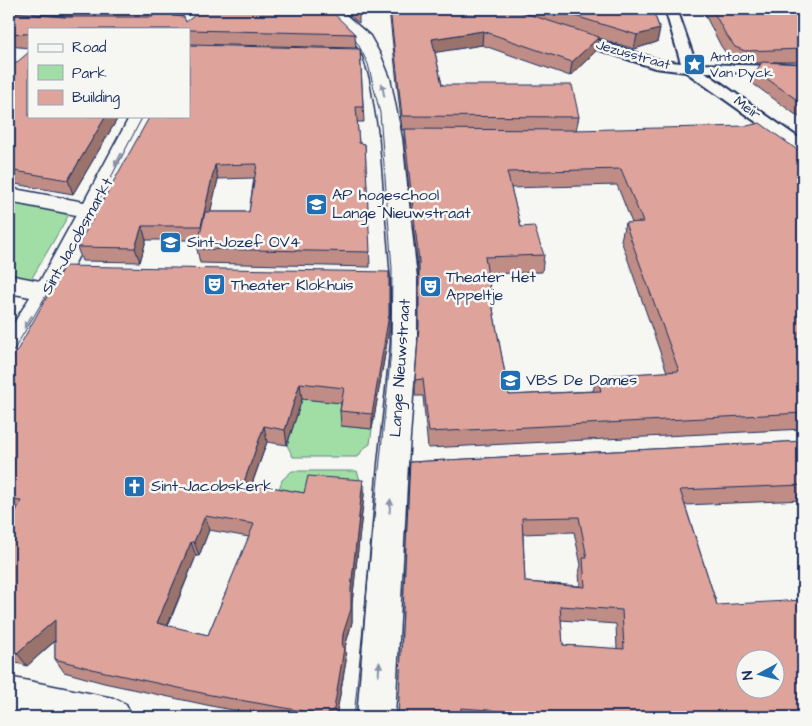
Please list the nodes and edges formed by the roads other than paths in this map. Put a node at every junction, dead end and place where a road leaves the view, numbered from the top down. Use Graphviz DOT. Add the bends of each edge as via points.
graph roads {
  1 [pos="196,9"];
  2 [pos="330,9"];
  3 [pos="670,9"];
  4 [pos="186,28"];
  5 [pos="555,30"];
  6 [pos="690,68"];
  7 [pos="787,69"];
  8 [pos="139,118"];
  9 [pos="771,125"];
  10 [pos="754,131"];
  11 [pos="803,148"];
  12 [pos="9,195"];
  13 [pos="92,210"];
  14 [pos="88,272"];
  15 [pos="53,281"];
  16 [pos="9,284"];
  17 [pos="9,353"];
  18 [pos="9,695"];
  19 [pos="113,717"];
  20 [pos="376,717"];
  1 -- 4 [label="street"];
  20 -- 2 [label="street, Lange Nieuwstraat, one-way" via="408,464 404,343 393,278 401,138 383,88 364,56 363,40"];
  3 -- 6 [label="street"];
  5 -- 6 [label="street, Jezusstraat" via="643,60"];
  6 -- 7 [label="street, Jezusstraat"];
  6 -- 9 [label="street, Meir"];
  8 -- 13 [label="street, Sint-Jacobsmarkt, one-way"];
  9 -- 10 [label="street"];
  9 -- 11 [label="street, Meir"];
  12 -- 13 [label="street"];
  13 -- 15 [label="street, Sint-Jacobsmarkt"];
  14 -- 15 [label="street"];
  15 -- 16 [label="street"];
  15 -- 17 [label="street, Sint-Jacobsmarkt, one-way"];
  18 -- 19 [label="street"];
}
